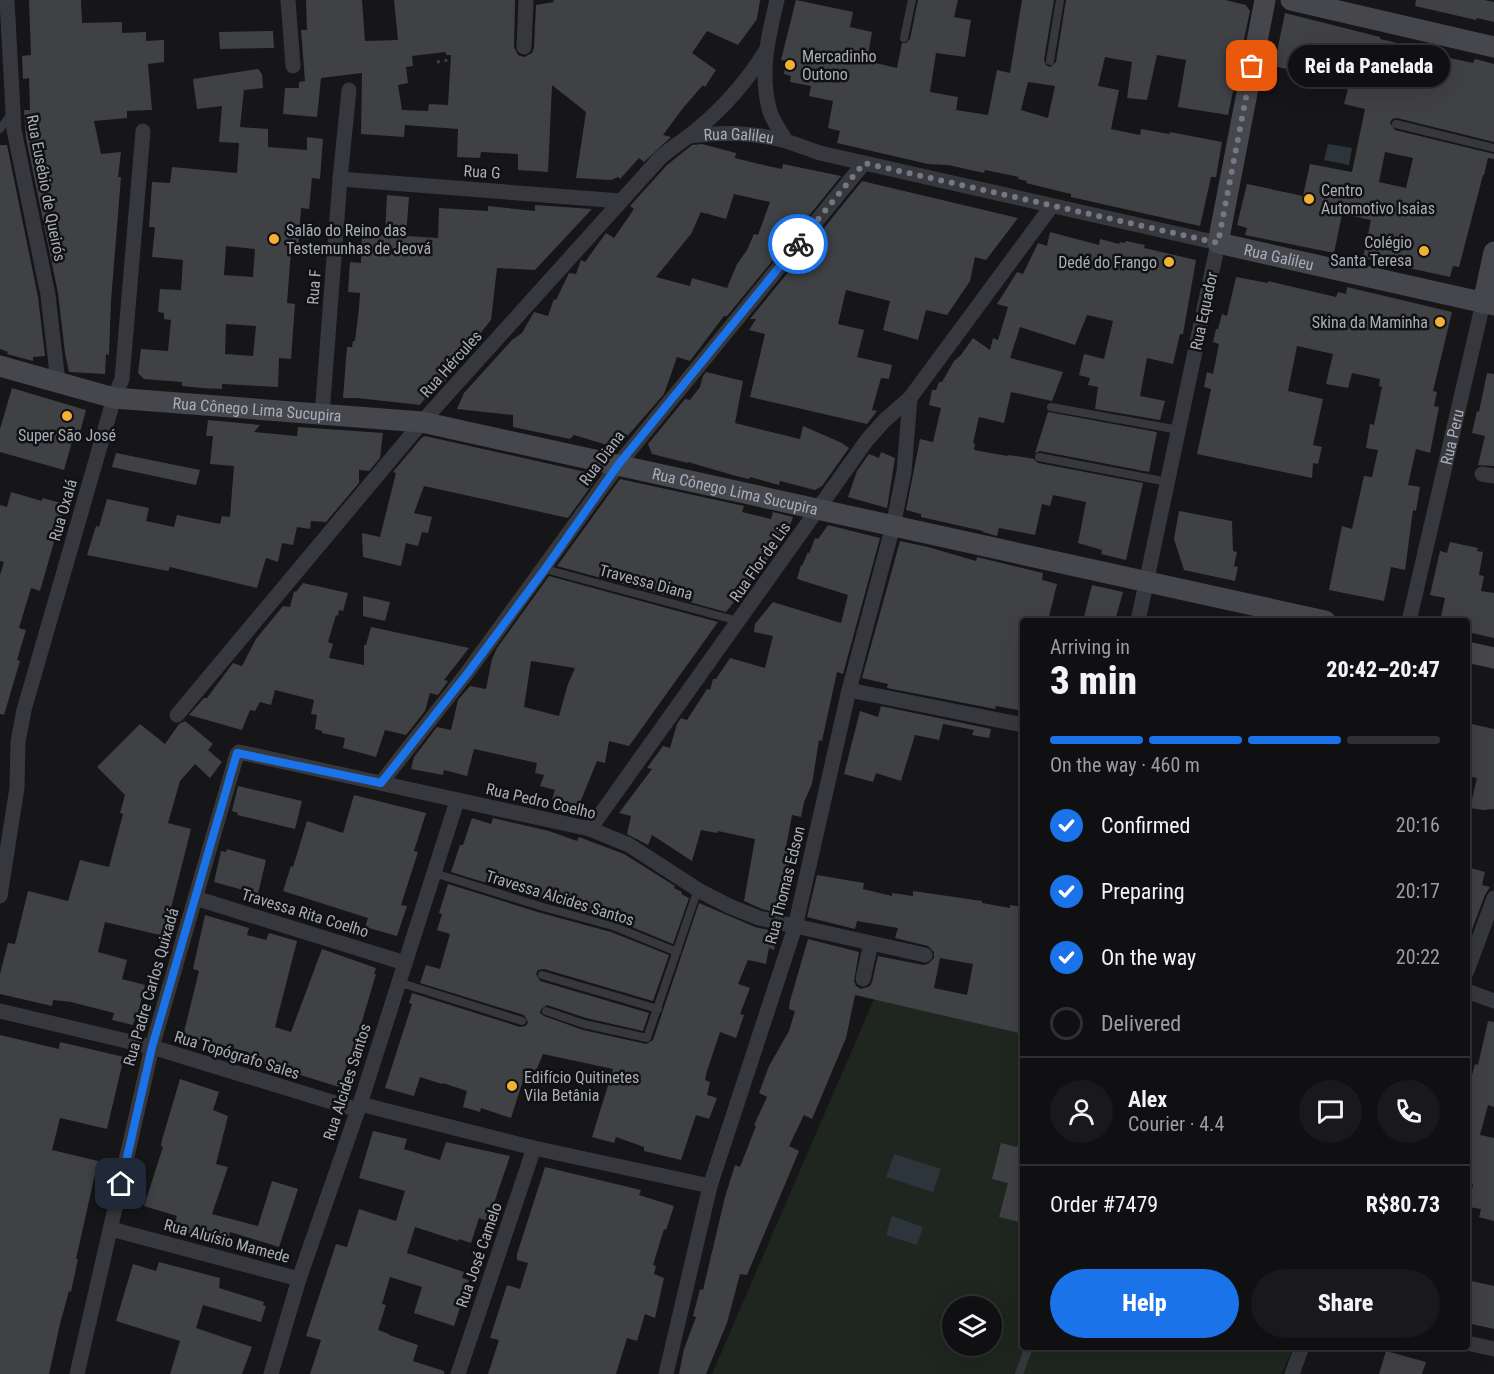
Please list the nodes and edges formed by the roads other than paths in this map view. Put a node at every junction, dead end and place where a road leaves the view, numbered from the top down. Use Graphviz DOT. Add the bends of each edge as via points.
graph roads {
  1 [pos="7,0"];
  2 [pos="288,0"];
  3 [pos="525,0"];
  4 [pos="777,0"];
  5 [pos="912,0"];
  6 [pos="1060,0"];
  7 [pos="1265,0"];
  8 [pos="1291,0"];
  9 [pos="904,38"];
  10 [pos="524,47"];
  11 [pos="1494,47"];
  12 [pos="765,51"];
  13 [pos="1050,62"];
  14 [pos="293,66"];
  15 [pos="349,90"];
  16 [pos="13,110"];
  17 [pos="1396,124"];
  18 [pos="0,129"];
  19 [pos="143,131"];
  20 [pos="689,136"];
  21 [pos="786,141"];
  22 [pos="1494,148"];
  23 [pos="864,163"];
  24 [pos="340,179"];
  25 [pos="621,201"];
  26 [pos="1058,208"];
  27 [pos="1218,243"];
  28 [pos="1494,252"];
  29 [pos="1488,304"];
  30 [pos="0,366"];
  31 [pos="58,382"];
  32 [pos="114,398"];
  33 [pos="910,398"];
  34 [pos="1051,407"];
  35 [pos="322,414"];
  36 [pos="422,422"];
  37 [pos="1179,430"];
  38 [pos="1039,457"];
  39 [pos="618,465"];
  40 [pos="1168,482"];
  41 [pos="819,510"];
  42 [pos="893,526"];
  43 [pos="545,569"];
  44 [pos="1147,582"];
  45 [pos="1139,618"];
  46 [pos="1311,618"];
  47 [pos="1410,618"];
  48 [pos="740,622"];
  49 [pos="1470,653"];
  50 [pos="1494,658"];
  51 [pos="849,690"];
  52 [pos="177,715"];
  53 [pos="1020,724"];
  54 [pos="237,753"];
  55 [pos="381,783"];
  56 [pos="457,801"];
  57 [pos="590,829"];
  58 [pos="434,873"];
  59 [pos="698,889"];
  60 [pos="0,896"];
  61 [pos="195,898"];
  62 [pos="1494,898"];
  63 [pos="795,927"];
  64 [pos="871,943"];
  65 [pos="677,952"];
  66 [pos="925,955"];
  67 [pos="405,963"];
  68 [pos="1470,963"];
  69 [pos="542,975"];
  70 [pos="863,979"];
  71 [pos="398,982"];
  72 [pos="1470,992"];
  73 [pos="1494,1001"];
  74 [pos="658,1009"];
  75 [pos="0,1011"];
  76 [pos="546,1011"];
  77 [pos="522,1021"];
  78 [pos="152,1047"];
  79 [pos="359,1107"];
  80 [pos="534,1148"];
  81 [pos="710,1186"];
  82 [pos="111,1229"];
  83 [pos="299,1279"];
  84 [pos="1470,1344"];
  85 [pos="1494,1349"];
  86 [pos="1028,1350"];
  87 [pos="1301,1350"];
  88 [pos="77,1374"];
  89 [pos="271,1374"];
  90 [pos="458,1374"];
  91 [pos="666,1374"];
  92 [pos="1019,1374"];
  93 [pos="1292,1374"];
  1 -- 16 [label="street, Rua Eusébio de Queirós"];
  2 -- 14 [label="street"];
  3 -- 10 [label="street"];
  4 -- 12 [label="street"];
  5 -- 9 [label="lane"];
  6 -- 13 [label="lane"];
  7 -- 27 [label="street, Rua Equador"];
  8 -- 11 [label="street"];
  12 -- 20 [label="street, Rua Hércules" via="736,93"];
  12 -- 21 [label="street, Rua Galileu" via="771,113"];
  15 -- 24 [label="street, Rua F"];
  16 -- 18 [label="lane"];
  16 -- 31 [label="street, Rua Eusébio de Queirós" via="48,295"];
  17 -- 22 [label="lane"];
  19 -- 32 [label="street, Rua Oxalá" via="122,379"];
  20 -- 21 [label="street, Rua Galileu" via="735,132"];
  20 -- 25 [label="street, Rua Hércules" via="672,147"];
  21 -- 23 [label="street, Rua Galileu"];
  23 -- 26 [label="street, Rua Galileu"];
  23 -- 39 [label="street, Rua Diana"];
  24 -- 25 [label="street, Rua G"];
  24 -- 35 [label="street, Rua F"];
  25 -- 36 [label="street, Rua Hércules"];
  26 -- 27 [label="street, Rua Galileu"];
  26 -- 33 [label="street, Rua Flor de Lis"];
  27 -- 29 [label="street, Rua Galileu"];
  27 -- 37 [label="street, Rua Equador"];
  28 -- 29 [label="street, Rua Peru"];
  29 -- 47 [label="street, Rua Peru"];
  30 -- 31 [label="street, Rua Cônego Lima Sucupira"];
  31 -- 32 [label="street, Rua Cônego Lima Sucupira"];
  32 -- 35 [label="street, Rua Cônego Lima Sucupira"];
  32 -- 60 [label="street, Rua Oxalá" via="24,710 18,742 17,788"];
  33 -- 41 [label="street, Rua Flor de Lis" via="867,440"];
  33 -- 42 [label="street, Rua Thomas Edson" via="904,472"];
  34 -- 37 [label="lane"];
  35 -- 36 [label="street, Rua Cônego Lima Sucupira"];
  36 -- 39 [label="street, Rua Cônego Lima Sucupira"];
  36 -- 52 [label="street, Rua Hércules"];
  37 -- 40 [label="street, Rua Equador"];
  38 -- 40 [label="lane"];
  39 -- 41 [label="street, Rua Cônego Lima Sucupira"];
  39 -- 43 [label="street, Rua Diana"];
  40 -- 44 [label="street, Rua Equador"];
  41 -- 42 [label="street, Rua Cônego Lima Sucupira"];
  41 -- 48 [label="street, Rua Flor de Lis"];
  42 -- 44 [label="street, Rua Cônego Lima Sucupira"];
  42 -- 51 [label="street, Rua Thomas Edson"];
  43 -- 48 [label="lane, Travessa Diana"];
  43 -- 55 [label="street, Rua Diana"];
  44 -- 45 [label="street, Rua Equador"];
  44 -- 46 [label="street, Rua Cônego Lima Sucupira"];
  48 -- 57 [label="street, Rua Flor de Lis"];
  49 -- 50 [label="street"];
  51 -- 53 [label="street"];
  51 -- 63 [label="street, Rua Thomas Edson"];
  54 -- 55 [label="street, Rua Pedro Coelho"];
  54 -- 61 [label="street, Rua Padre Carlos Quixadá"];
  55 -- 56 [label="street, Rua Pedro Coelho"];
  56 -- 57 [label="street, Rua Pedro Coelho"];
  56 -- 58 [label="street, Rua Alcides Santos"];
  57 -- 59 [label="street, Rua Pedro Coelho" via="629,845"];
  58 -- 65 [label="lane, Travessa Alcides Santos" via="613,926"];
  58 -- 67 [label="street, Rua Alcides Santos"];
  59 -- 63 [label="street, Rua Pedro Coelho" via="759,918"];
  59 -- 65 [label="lane"];
  61 -- 67 [label="street, Travessa Rita Coelho"];
  61 -- 78 [label="street, Rua Padre Carlos Quixadá"];
  62 -- 68 [label="street"];
  63 -- 64 [label="street, Rua Pedro Coelho"];
  63 -- 81 [label="street, Rua Thomas Edson"];
  64 -- 66 [label="street, Rua Pedro Coelho"];
  64 -- 70 [label="street"];
  65 -- 74 [label="lane"];
  67 -- 71 [label="street, Rua Alcides Santos"];
  69 -- 74 [label="lane"];
  71 -- 77 [label="lane"];
  71 -- 79 [label="street, Rua Alcides Santos"];
  72 -- 73 [label="street"];
  74 -- 76 [label="lane" via="647,1038"];
  75 -- 78 [label="street, Rua Topógrafo Sales"];
  78 -- 79 [label="street, Rua Topógrafo Sales"];
  78 -- 82 [label="street, Rua Padre Carlos Quixadá"];
  79 -- 80 [label="street, Rua Topógrafo Sales"];
  79 -- 83 [label="street, Rua Alcides Santos"];
  80 -- 81 [label="street, Rua Topógrafo Sales"];
  80 -- 90 [label="street, Rua José Camelo"];
  81 -- 91 [label="street, Rua Thomas Edson"];
  82 -- 83 [label="street, Rua Aluísio Mamede"];
  82 -- 88 [label="street, Rua Padre Carlos Quixadá"];
  83 -- 89 [label="street, Rua Alcides Santos"];
  84 -- 85 [label="street"];
  86 -- 92 [label="lane"];
  87 -- 93 [label="street"];
}
